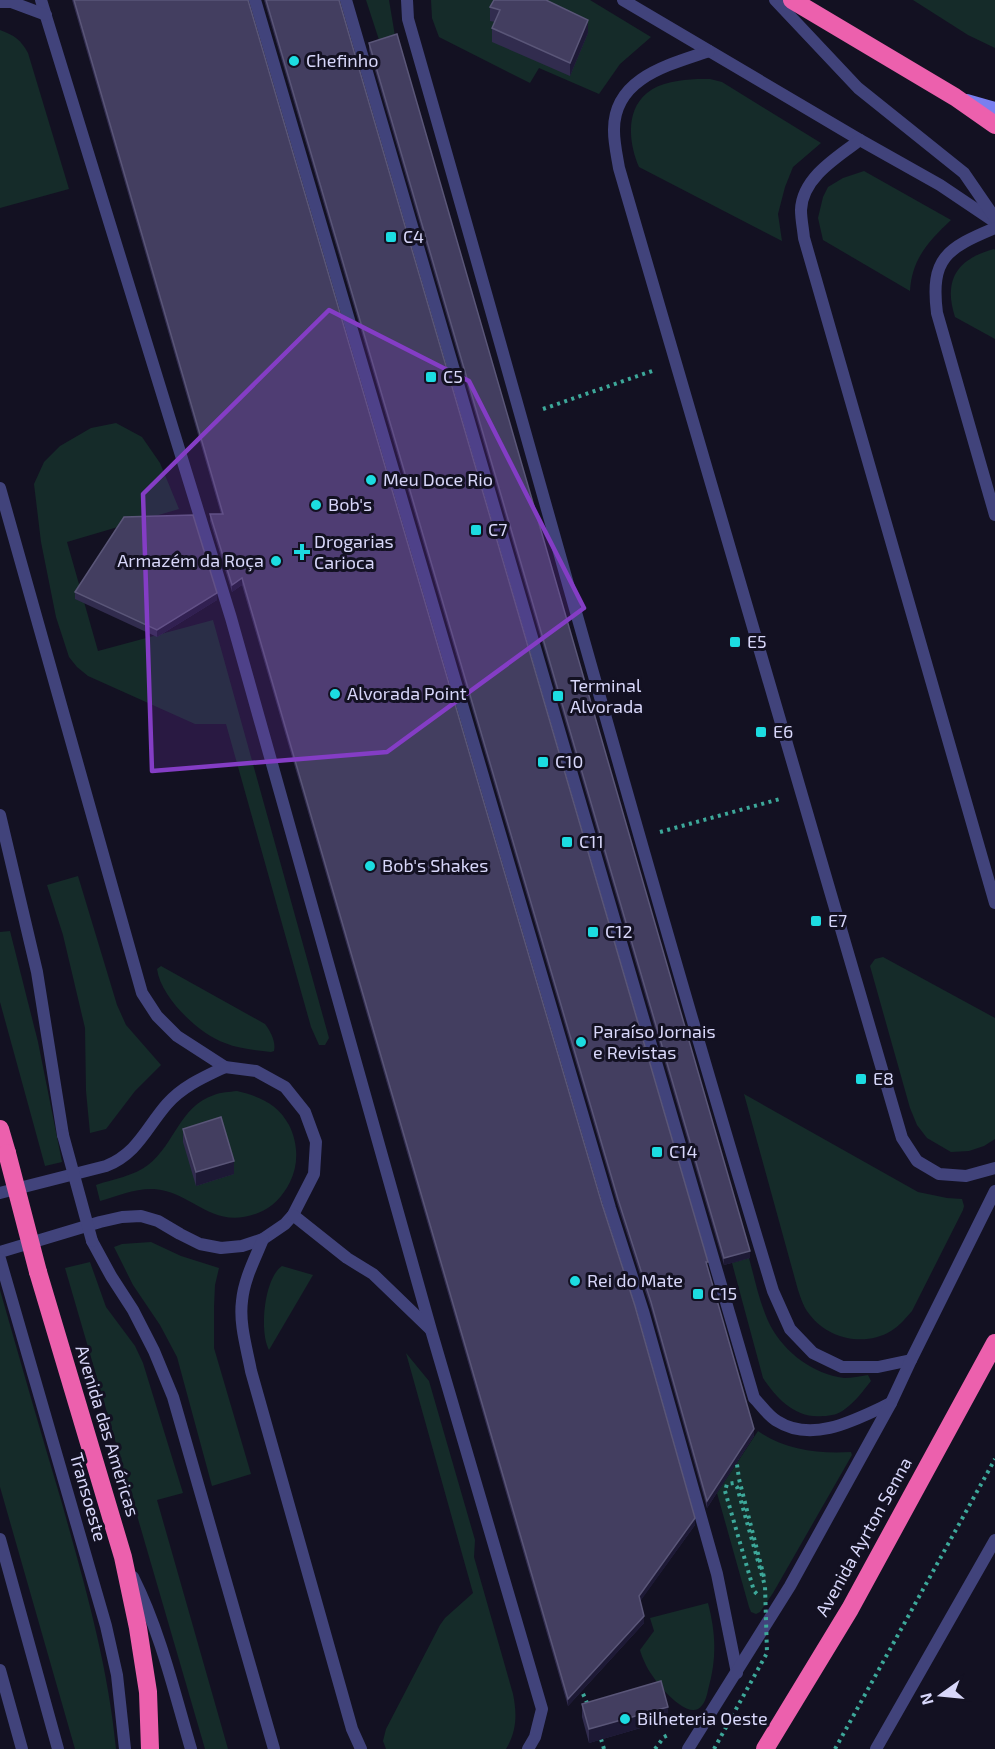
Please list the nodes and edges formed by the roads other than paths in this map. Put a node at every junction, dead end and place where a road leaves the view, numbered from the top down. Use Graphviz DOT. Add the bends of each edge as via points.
graph roads {
  1 [pos="41,0"];
  2 [pos="255,0"];
  3 [pos="346,0"];
  4 [pos="407,0"];
  5 [pos="623,0"];
  6 [pos="775,0"];
  7 [pos="792,0"];
  8 [pos="0,2"];
  9 [pos="46,15"];
  10 [pos="709,51"];
  11 [pos="955,97"];
  12 [pos="995,108"];
  13 [pos="995,124"];
  14 [pos="860,140"];
  15 [pos="995,218"];
  16 [pos="995,222"];
  17 [pos="995,228"];
  18 [pos="0,488"];
  19 [pos="995,515"];
  20 [pos="0,815"];
  21 [pos="995,903"];
  22 [pos="225,1067"];
  23 [pos="0,1129"];
  24 [pos="995,1168"];
  25 [pos="995,1191"];
  26 [pos="0,1193"];
  27 [pos="293,1215"];
  28 [pos="263,1239"];
  29 [pos="0,1252"];
  30 [pos="0,1259"];
  31 [pos="431,1330"];
  32 [pos="995,1343"];
  33 [pos="910,1359"];
  34 [pos="891,1403"];
  35 [pos="0,1539"];
  36 [pos="995,1540"];
  37 [pos="123,1557"];
  38 [pos="0,1670"];
  39 [pos="737,1673"];
  40 [pos="361,1748"];
  41 [pos="22,1749"];
  42 [pos="58,1749"];
  43 [pos="125,1749"];
  44 [pos="150,1749"];
  45 [pos="191,1749"];
  46 [pos="274,1749"];
  47 [pos="528,1749"];
  48 [pos="688,1749"];
  49 [pos="765,1749"];
  50 [pos="876,1749"];
  1 -- 9 [label="street"];
  2 -- 39 [label="street" via="643,1311 717,1574"];
  3 -- 34 [label="street" via="754,1398 776,1421 796,1429 820,1431"];
  4 -- 33 [label="street" via="408,19 640,838 773,1291 790,1329 813,1353 842,1367 878,1367"];
  5 -- 10 [label="street"];
  6 -- 15 [label="street" via="858,88 964,173"];
  7 -- 11 [label="highway"];
  8 -- 9 [label="street"];
  9 -- 31 [label="street" via="231,618"];
  10 -- 14 [label="street"];
  10 -- 24 [label="street" via="659,69 633,85 619,103 614,130 618,168 902,1138 916,1161 939,1174 966,1176"];
  11 -- 12 [label="main road"];
  11 -- 13 [label="highway"];
  14 -- 16 [label="street" via="940,185"];
  14 -- 21 [label="street" via="810,182 801,207 804,238"];
  17 -- 19 [label="street" via="950,250 938,268 934,291"];
  18 -- 22 [label="street" via="142,993 177,1036"];
  20 -- 46 [label="street, bridge" via="37,972 63,1135 92,1241 133,1310 173,1397"];
  22 -- 26 [label="street" via="192,1082 168,1103 131,1151 119,1160"];
  22 -- 27 [label="street" via="256,1071 285,1087 305,1112 316,1142 314,1174"];
  23 -- 37 [label="highway, Avenida das Américas, bridge"];
  25 -- 33 [label="street"];
  27 -- 28 [label="street"];
  27 -- 31 [label="street" via="373,1274"];
  28 -- 29 [label="street" via="221,1248 200,1244 141,1216 100,1221"];
  28 -- 40 [label="street" via="243,1294 243,1331 254,1383 352,1729"];
  30 -- 43 [label="street, Transoeste" via="106,1626 117,1675"];
  31 -- 47 [label="street" via="542,1709"];
  32 -- 49 [label="highway, Avenida Ayrton Senna" via="850,1609"];
  33 -- 34 [label="street"];
  34 -- 39 [label="street"];
  35 -- 42 [label="street"];
  36 -- 50 [label="street"];
  37 -- 44 [label="highway, Avenida das Américas" via="148,1692"];
  37 -- 45 [label="street" via="145,1603"];
  38 -- 41 [label="street"];
  39 -- 48 [label="street"];
}
